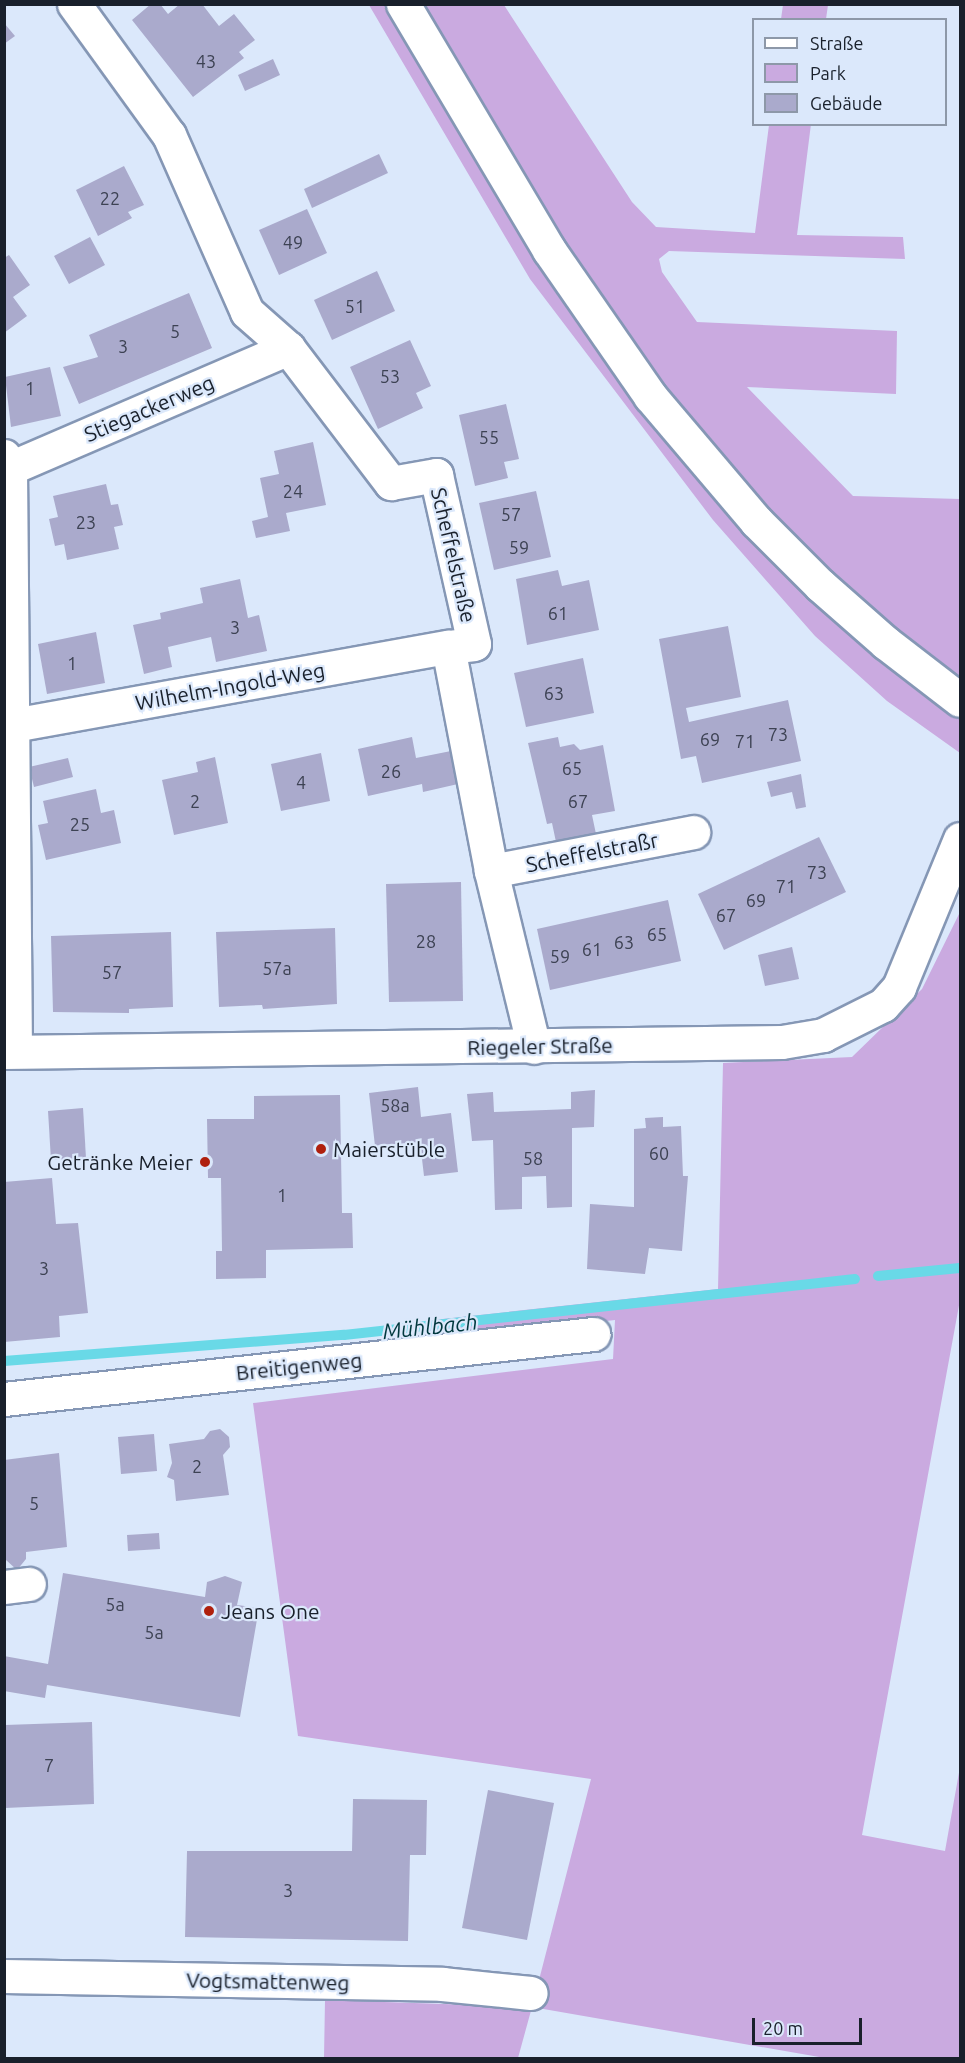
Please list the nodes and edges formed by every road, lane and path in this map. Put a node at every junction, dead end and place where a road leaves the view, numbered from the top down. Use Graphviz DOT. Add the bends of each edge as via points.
graph roads {
  1 [pos="74,4"];
  2 [pos="403,4"];
  3 [pos="288,348"];
  4 [pos="7,462"];
  5 [pos="448,647"];
  6 [pos="960,699"];
  7 [pos="13,725"];
  8 [pos="693,832"];
  9 [pos="960,839"];
  10 [pos="491,871"];
  11 [pos="534,1047"];
  12 [pos="10,1051"];
  13 [pos="593,1334"];
  14 [pos="4,1399"];
  15 [pos="4,1976"];
  16 [pos="531,1993"];
  1 -- 3 [label="street, Scheffelstraße" via="169,135 247,312"];
  2 -- 6 [label="street" via="549,250 650,396 756,521 820,585 886,643"];
  3 -- 4 [label="street, Stiegackerweg"];
  3 -- 5 [label="street, Scheffelstraße" via="391,483 436,475 474,644"];
  4 -- 7 [label="street"];
  5 -- 7 [label="street, Wilhelm-Ingold-Weg"];
  5 -- 10 [label="street, Scheffelstraße"];
  7 -- 12 [label="street"];
  8 -- 10 [label="street, Scheffelstraßr"];
  9 -- 11 [label="street, Riegeler Straße" via="898,987 883,1005 850,1024 823,1035 782,1042"];
  10 -- 11 [label="street, Scheffelstraße"];
  11 -- 12 [label="street, Riegeler Straße"];
  13 -- 14 [label="street, Breitigenweg"];
  15 -- 16 [label="street, Vogtsmattenweg" via="442,1984"];
}
